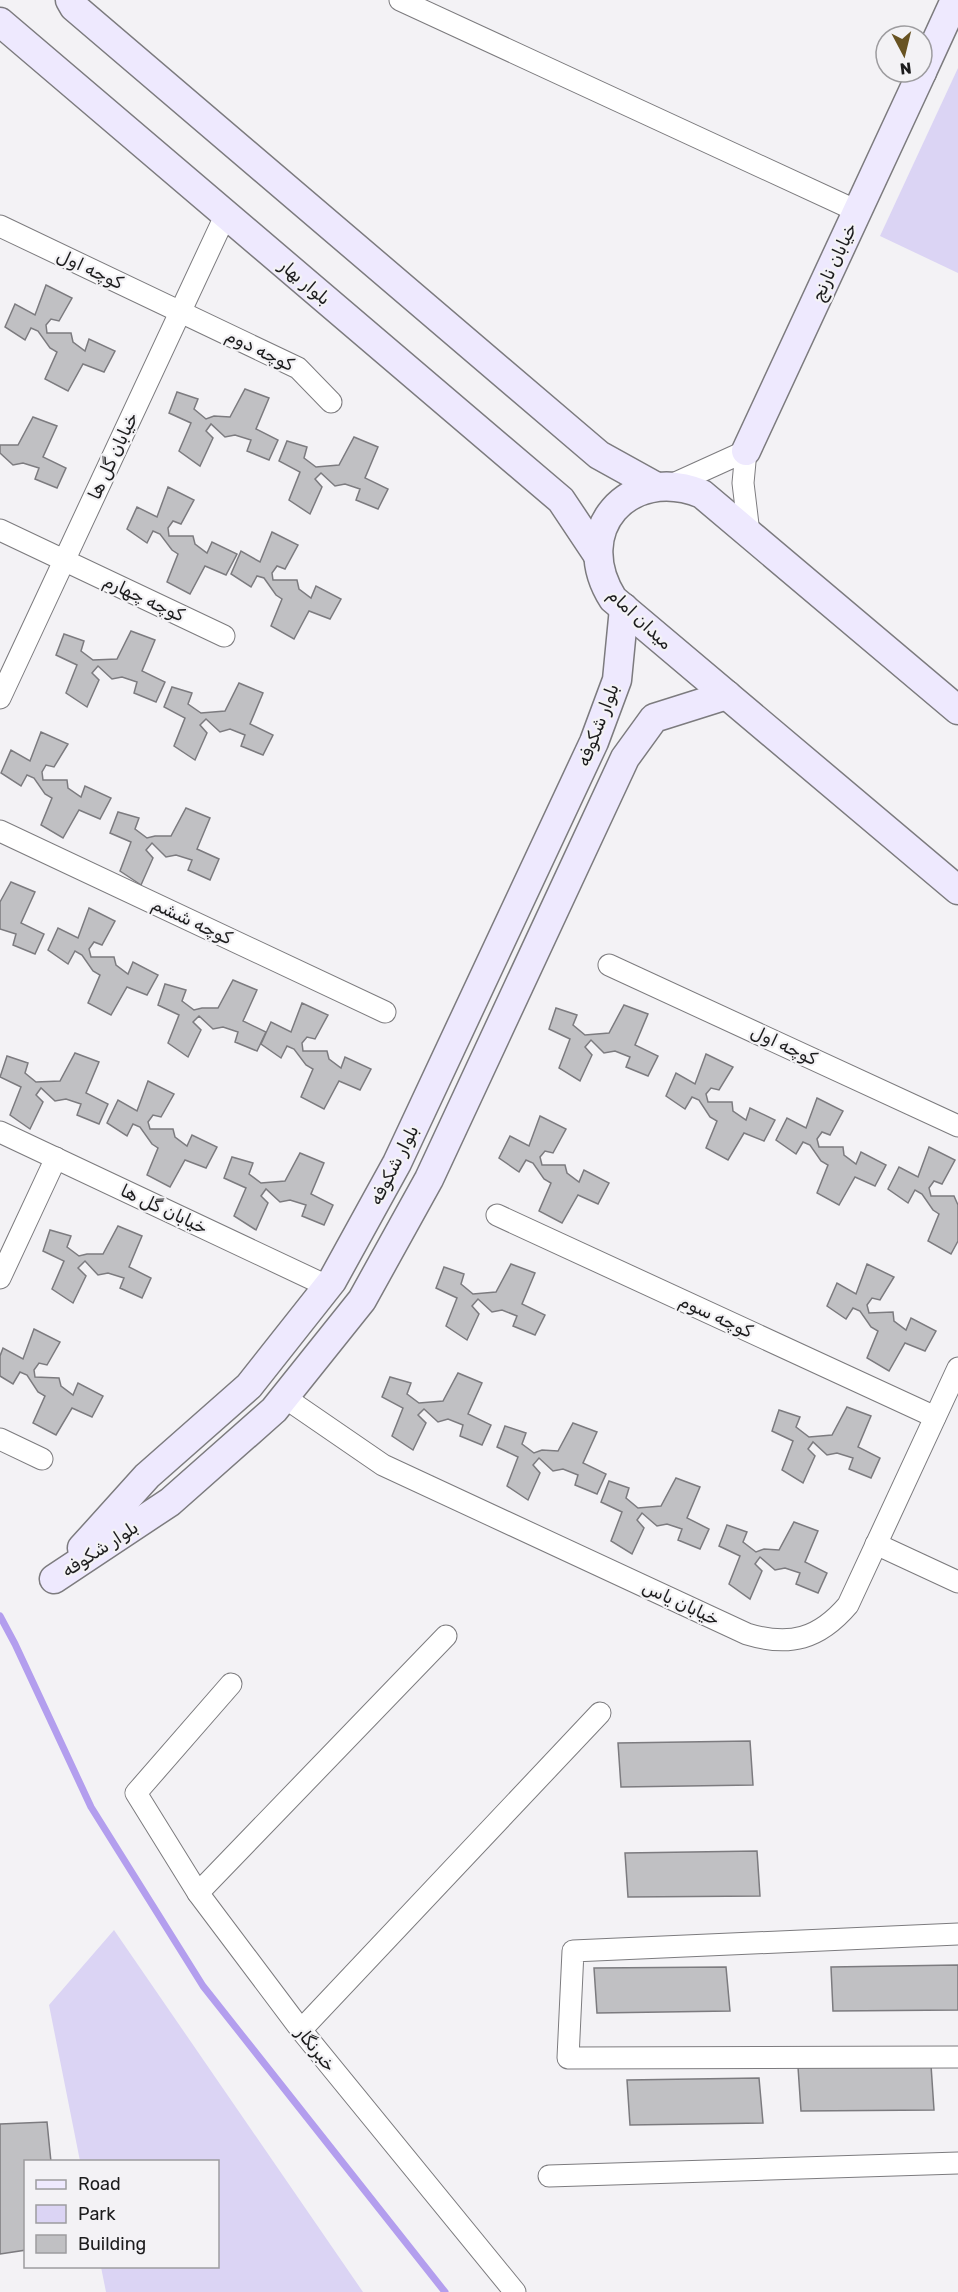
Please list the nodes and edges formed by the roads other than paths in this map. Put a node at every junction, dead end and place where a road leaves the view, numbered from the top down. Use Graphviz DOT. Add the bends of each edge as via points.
graph roads {
  1 [pos="70,0"];
  2 [pos="400,0"];
  3 [pos="955,0"];
  4 [pos="0,22"];
  5 [pos="934,46"];
  6 [pos="916,84"];
  7 [pos="857,211"];
  8 [pos="226,214"];
  9 [pos="0,226"];
  10 [pos="180,312"];
  11 [pos="331,402"];
  12 [pos="746,451"];
  13 [pos="663,485"];
  14 [pos="0,530"];
  15 [pos="749,533"];
  16 [pos="597,554"];
  17 [pos="64,560"];
  18 [pos="624,608"];
  19 [pos="224,636"];
  20 [pos="727,695"];
  21 [pos="0,698"];
  22 [pos="958,710"];
  23 [pos="0,831"];
  24 [pos="958,890"];
  25 [pos="609,965"];
  26 [pos="385,1012"];
  27 [pos="958,1126"];
  28 [pos="0,1132"];
  29 [pos="56,1158"];
  30 [pos="497,1215"];
  31 [pos="0,1278"];
  32 [pos="327,1286"];
  33 [pos="958,1368"];
  34 [pos="284,1397"];
  35 [pos="935,1417"];
  36 [pos="0,1439"];
  37 [pos="42,1459"];
  38 [pos="876,1544"];
  39 [pos="958,1582"];
  40 [pos="446,1635"];
  41 [pos="231,1684"];
  42 [pos="600,1713"];
  43 [pos="198,1893"];
  44 [pos="958,1934"];
  45 [pos="301,2030"];
  46 [pos="958,2057"];
  47 [pos="958,2163"];
  48 [pos="549,2176"];
  49 [pos="515,2292"];
  1 -- 13 [label="street" via="599,455"];
  2 -- 7 [label="street"];
  3 -- 5 [label="street, خیابان نارنج"];
  4 -- 8 [label="street, بلوار بهار"];
  6 -- 7 [label="street, خیابان نارنج"];
  7 -- 12 [label="street, خیابان نارنج"];
  8 -- 10 [label="street, خیابان گل ها"];
  8 -- 16 [label="street, بلوار بهار" via="561,500"];
  9 -- 10 [label="street, کوچه اول"];
  10 -- 11 [label="street, کوچه دوم" via="298,368"];
  10 -- 17 [label="street, خیابان گل ها"];
  12 -- 13 [label="street"];
  12 -- 15 [label="street" via="743,483"];
  13 -- 15 [label="street" via="702,494"];
  13 -- 16 [label="street, میدان امام" via="640,491 614,510 605,523"];
  14 -- 17 [label="street"];
  15 -- 22 [label="street"];
  16 -- 18 [label="street, میدان امام" via="604,585"];
  17 -- 19 [label="street, کوچه چهارم"];
  17 -- 21 [label="street, خیابان گل ها"];
  18 -- 20 [label="street, میدان امام"];
  18 -- 32 [label="street, بلوار شکوفه" via="617,680 594,742 397,1162"];
  20 -- 24 [label="street, میدان امام"];
  20 -- 34 [label="street, بلوار شکوفه" via="654,718 625,758 429,1179 362,1300"];
  23 -- 26 [label="street, کوچه ششم"];
  25 -- 27 [label="street, کوچه اول"];
  28 -- 29 [label="street, خیابان گل ها"];
  29 -- 31 [label="street"];
  29 -- 32 [label="street, خیابان گل ها"];
  30 -- 35 [label="street, کوچه سوم"];
  32 -- 34 [label="street, بلوار شکوفه" via="249,1386 147,1476 54,1579 170,1502"];
  33 -- 35 [label="street, خیابان یاس"];
  34 -- 38 [label="street, خیابان یاس" via="383,1465 765,1639 803,1638 836,1619 848,1605"];
  35 -- 38 [label="street, خیابان یاس"];
  36 -- 37 [label="street"];
  38 -- 39 [label="street"];
  40 -- 43 [label="street"];
  41 -- 43 [label="street, خبرنگار" via="136,1793"];
  42 -- 45 [label="street"];
  43 -- 45 [label="street, خبرنگار"];
  44 -- 46 [label="street" via="573,1951 568,2058"];
  45 -- 49 [label="street, خبرنگار"];
  47 -- 48 [label="street"];
}
